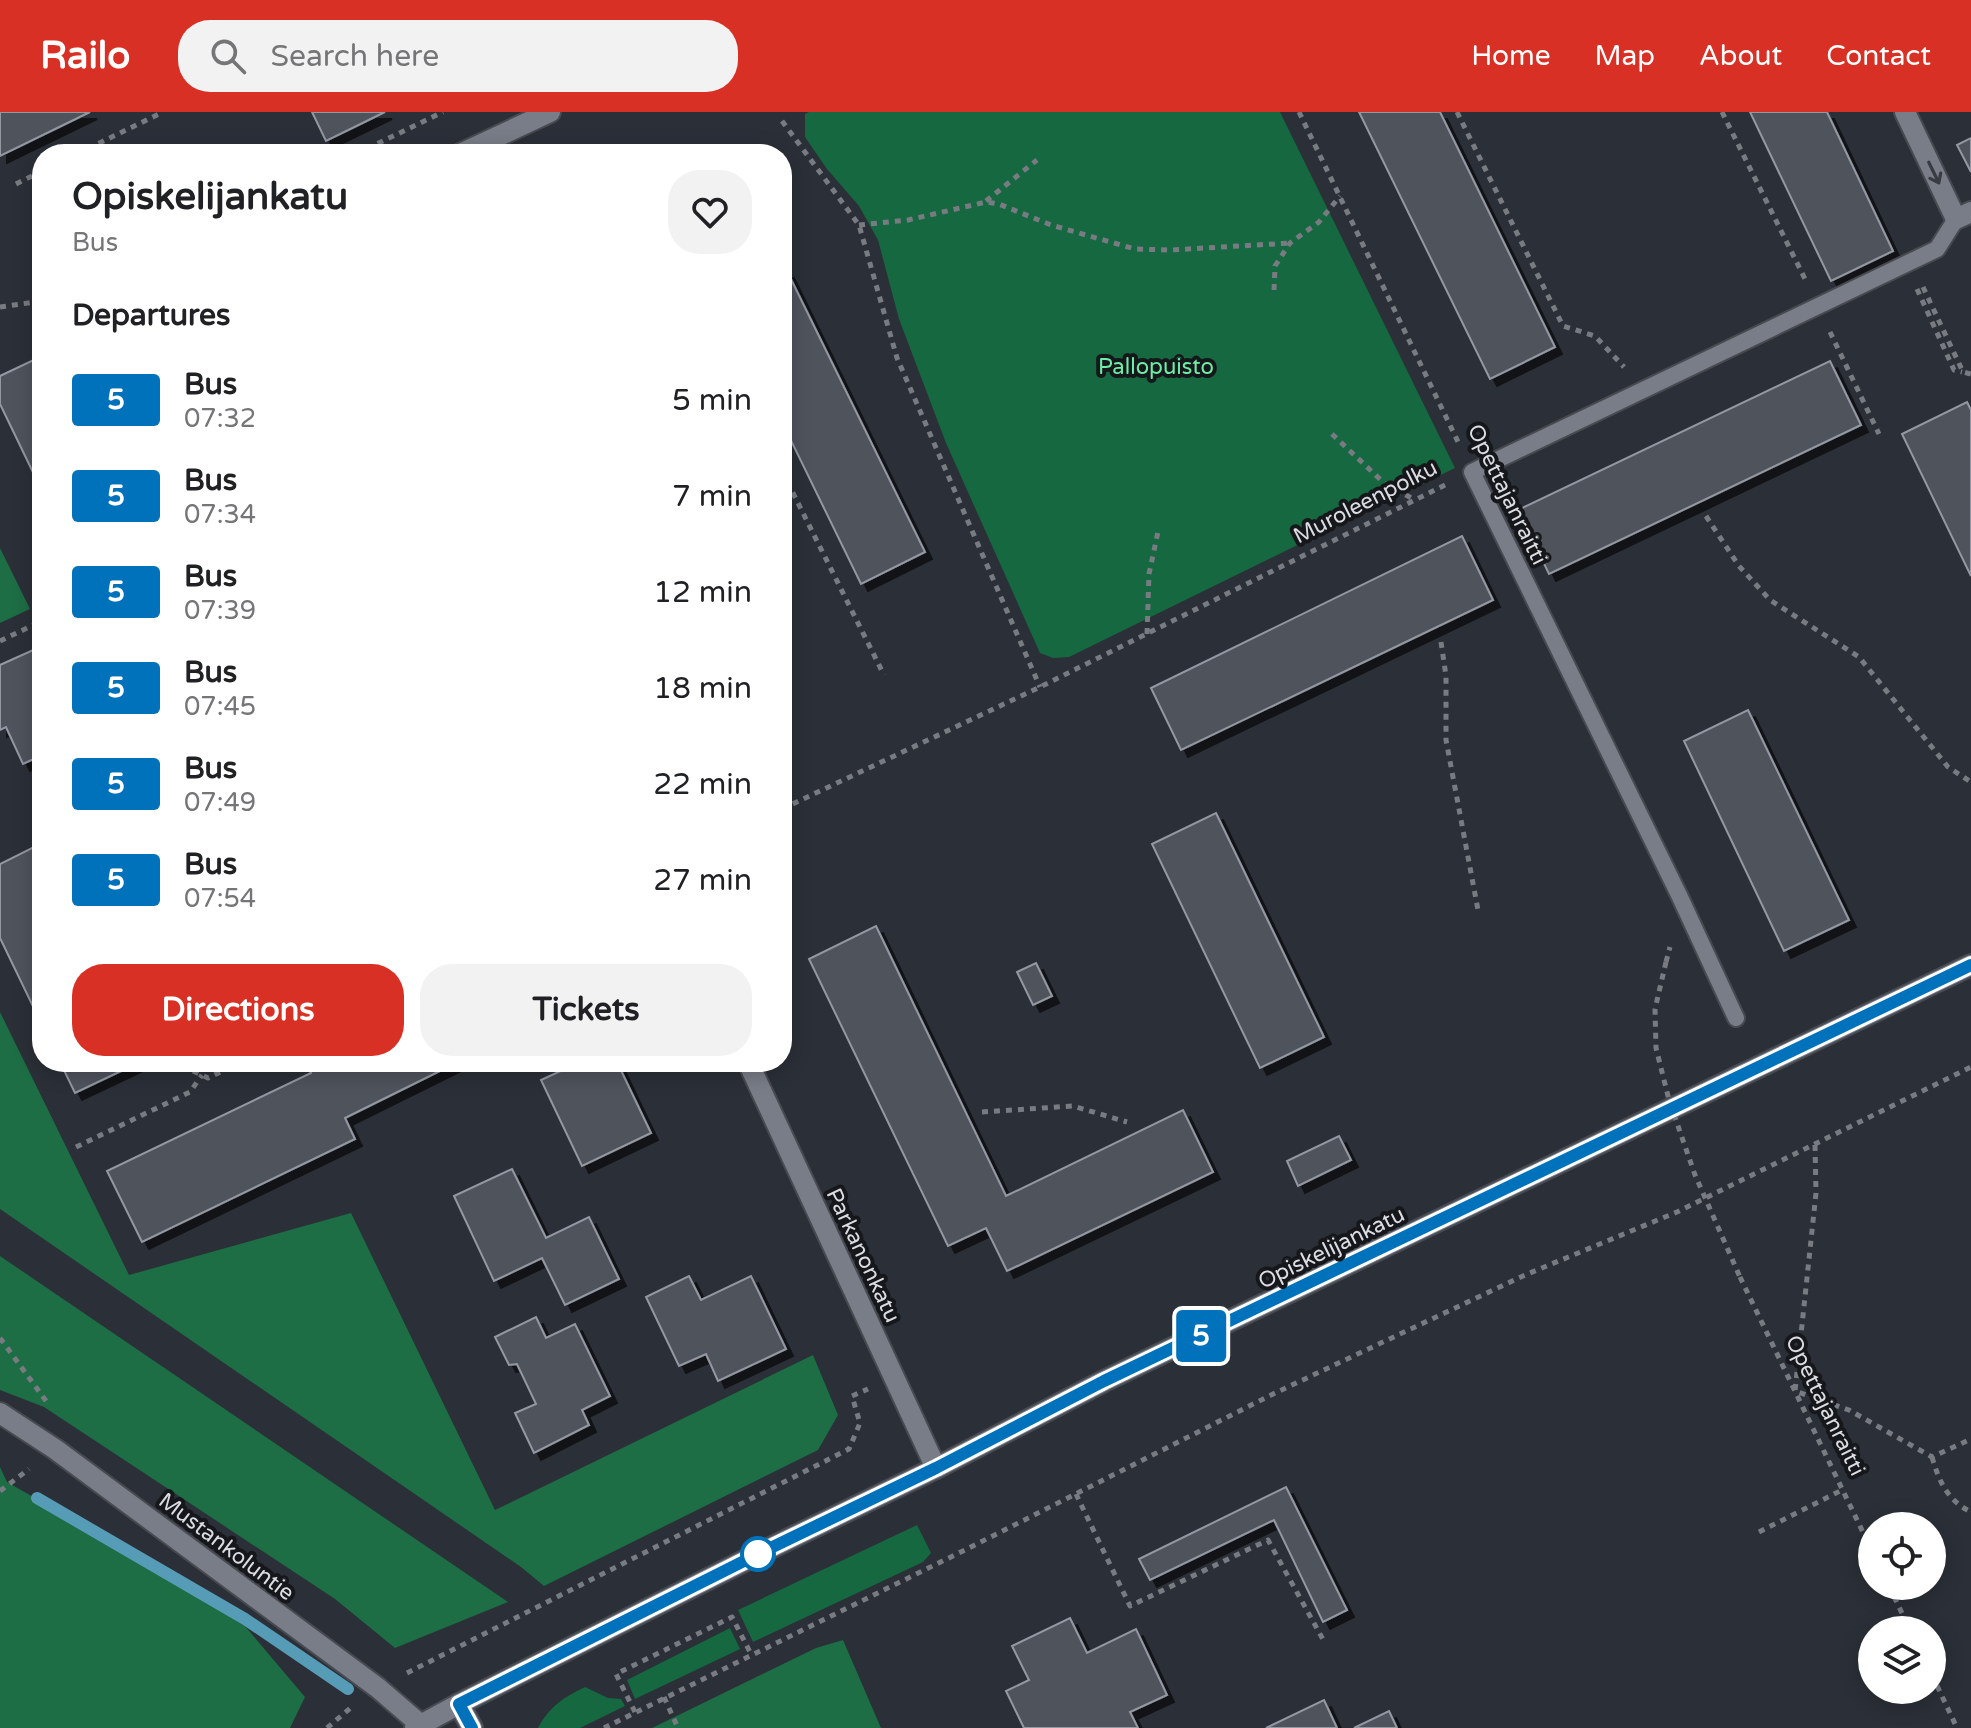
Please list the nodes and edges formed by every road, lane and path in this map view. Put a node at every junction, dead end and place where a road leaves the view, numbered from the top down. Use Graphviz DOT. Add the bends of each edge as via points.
graph roads {
  1 [pos="163,112"];
  2 [pos="443,112"];
  3 [pos="550,112"];
  4 [pos="1299,112"];
  5 [pos="1457,112"];
  6 [pos="1722,112"];
  7 [pos="1905,112"];
  8 [pos="782,121"];
  9 [pos="97,144"];
  10 [pos="377,144"];
  11 [pos="481,144"];
  12 [pos="1037,160"];
  13 [pos="32,176"];
  14 [pos="16,184"];
  15 [pos="1340,196"];
  16 [pos="986,202"];
  17 [pos="1964,215"];
  18 [pos="859,225"];
  19 [pos="1290,243"];
  20 [pos="1921,276"];
  21 [pos="1274,290"];
  22 [pos="1917,290"];
  23 [pos="32,302"];
  24 [pos="1818,306"];
  25 [pos="0,307"];
  26 [pos="1963,372"];
  27 [pos="1971,374"];
  28 [pos="1644,389"];
  29 [pos="1332,434"];
  30 [pos="1879,434"];
  31 [pos="1472,472"];
  32 [pos="792,491"];
  33 [pos="1416,500"];
  34 [pos="1706,516"];
  35 [pos="1159,527"];
  36 [pos="32,626"];
  37 [pos="1147,634"];
  38 [pos="0,641"];
  39 [pos="1441,642"];
  40 [pos="884,675"];
  41 [pos="1040,687"];
  42 [pos="1971,782"];
  43 [pos="792,804"];
  44 [pos="1478,910"];
  45 [pos="1666,962"];
  46 [pos="1971,965"];
  47 [pos="1736,1018"];
  48 [pos="1971,1067"];
  49 [pos="196,1072"];
  50 [pos="220,1072"];
  51 [pos="753,1072"];
  52 [pos="202,1075"];
  53 [pos="982,1112"];
  54 [pos="1127,1122"];
  55 [pos="1815,1145"];
  56 [pos="76,1147"];
  57 [pos="895,1377"];
  58 [pos="1795,1391"];
  59 [pos="0,1413"];
  60 [pos="1971,1439"];
  61 [pos="1932,1457"];
  62 [pos="936,1468"];
  63 [pos="1842,1490"];
  64 [pos="1076,1494"];
  65 [pos="1971,1512"];
  66 [pos="1858,1523"];
  67 [pos="1759,1532"];
  68 [pos="1325,1643"];
  69 [pos="751,1654"];
  70 [pos="378,1688"];
  71 [pos="664,1697"];
  72 [pos="459,1704"];
  73 [pos="1946,1704"];
  74 [pos="635,1712"];
  75 [pos="418,1726"];
  76 [pos="327,1728"];
  77 [pos="472,1728"];
  78 [pos="604,1728"];
  79 [pos="678,1728"];
  80 [pos="1957,1728"];
  1 -- 9 [label="path"];
  2 -- 10 [label="path"];
  3 -- 11 [label="main road"];
  4 -- 15 [label="path, Opettajanraitti"];
  5 -- 28 [label="path" via="1563,326 1595,336"];
  6 -- 24 [label="path"];
  7 -- 17 [label="main road, one-way"];
  8 -- 18 [label="path"];
  12 -- 16 [label="path"];
  13 -- 14 [label="path"];
  15 -- 19 [label="path" via="1319,222"];
  15 -- 31 [label="path, Opettajanraitti"];
  16 -- 18 [label="path"];
  16 -- 19 [label="path" via="1135,249"];
  17 -- 24 [label="lane, Muroleenpolku" via="1937,249"];
  18 -- 41 [label="path" via="897,358"];
  19 -- 21 [label="path" via="1275,266"];
  20 -- 26 [label="path"];
  22 -- 26 [label="path" via="1954,370"];
  23 -- 25 [label="path"];
  24 -- 28 [label="lane, Muroleenpolku"];
  24 -- 30 [label="path"];
  26 -- 27 [label="path"];
  28 -- 31 [label="lane, Muroleenpolku"];
  29 -- 33 [label="path" via="1384,483"];
  31 -- 33 [label="path, Muroleenpolku"];
  31 -- 47 [label="lane, Opettajanraitti"];
  32 -- 40 [label="path"];
  33 -- 37 [label="path, Muroleenpolku"];
  34 -- 42 [label="path" via="1739,566 1770,600 1859,657 1948,767"];
  35 -- 37 [label="path" via="1149,574"];
  36 -- 38 [label="path"];
  37 -- 41 [label="path, Muroleenpolku"];
  39 -- 44 [label="path" via="1446,740"];
  41 -- 43 [label="path, Muroleenpolku"];
  45 -- 58 [label="path, Opettajanraitti, bridge" via="1655,1009 1656,1048 1669,1100 1695,1175"];
  46 -- 62 [label="main road, Opiskelijankatu" via="1104,1381"];
  48 -- 55 [label="path"];
  49 -- 52 [label="path"];
  50 -- 52 [label="path"];
  51 -- 57 [label="main road, Parkanonkatu"];
  52 -- 56 [label="path" via="190,1092"];
  53 -- 54 [label="path" via="1073,1106"];
  55 -- 58 [label="path" via="1816,1193"];
  55 -- 64 [label="path" via="1273,1394"];
  57 -- 62 [label="main road, Parkanonkatu"];
  57 -- 70 [label="path" via="852,1396 860,1423 849,1449"];
  58 -- 61 [label="path" via="1849,1410"];
  58 -- 63 [label="path, Opettajanraitti"];
  59 -- 70 [label="main road, Mustankoluntie"];
  60 -- 61 [label="path"];
  61 -- 65 [label="path" via="1940,1484 1957,1505"];
  62 -- 72 [label="main road, Opiskelijankatu"];
  63 -- 66 [label="path, Opettajanraitti"];
  63 -- 67 [label="path"];
  64 -- 68 [label="path" via="1130,1606 1268,1540"];
  64 -- 69 [label="path"];
  69 -- 71 [label="path"];
  69 -- 74 [label="path" via="732,1617 616,1674"];
  70 -- 75 [label="main road, Mustankoluntie"];
  70 -- 76 [label="path"];
  71 -- 74 [label="path"];
  71 -- 79 [label="path"];
  72 -- 75 [label="main road, Opiskelijankatu"];
  72 -- 77 [label="main road"];
  73 -- 80 [label="path"];
  74 -- 78 [label="path"];
}
